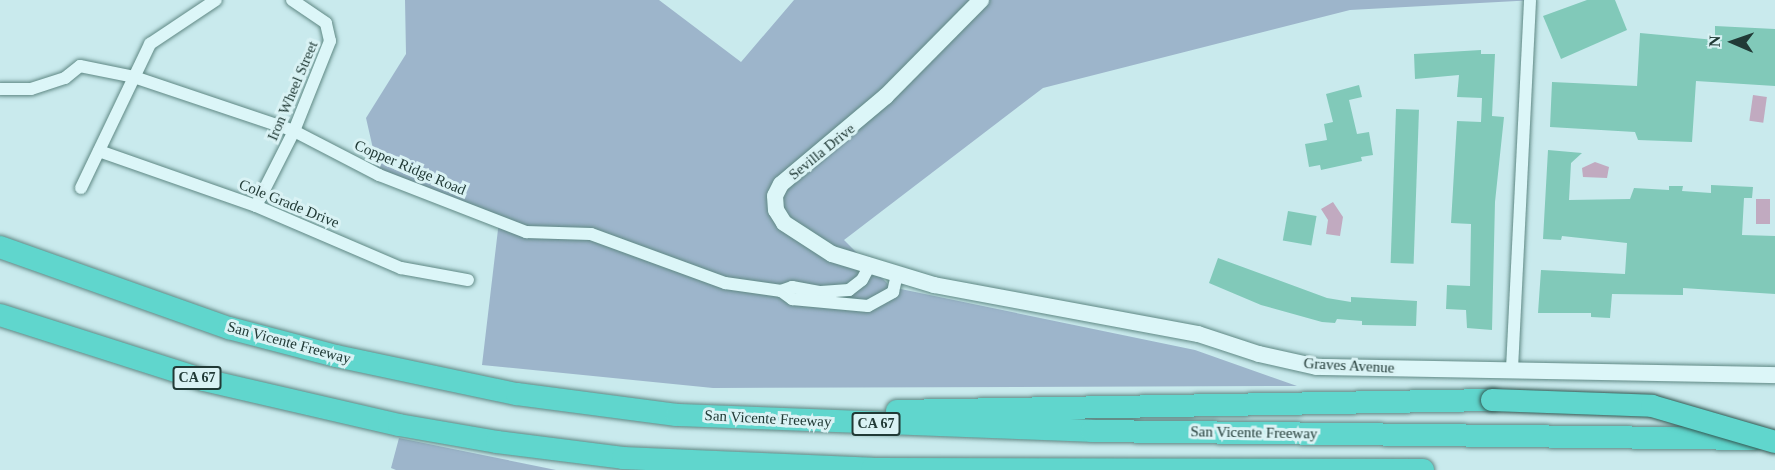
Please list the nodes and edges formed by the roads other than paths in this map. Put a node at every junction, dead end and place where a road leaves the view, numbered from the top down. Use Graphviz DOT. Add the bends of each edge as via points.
graph roads {
  1 [pos="216,0"];
  2 [pos="292,0"];
  3 [pos="981,0"];
  4 [pos="1530,0"];
  5 [pos="134,76"];
  6 [pos="0,89"];
  7 [pos="294,131"];
  8 [pos="99,151"];
  9 [pos="81,188"];
  10 [pos="256,206"];
  11 [pos="0,247"];
  12 [pos="868,267"];
  13 [pos="897,275"];
  14 [pos="468,279"];
  15 [pos="781,291"];
  16 [pos="0,315"];
  17 [pos="1512,369"];
  18 [pos="1775,375"];
  19 [pos="677,415"];
  20 [pos="1775,441"];
  21 [pos="1154,469"];
  22 [pos="1423,470"];
  1 -- 5 [label="street" via="150,44"];
  2 -- 7 [label="street, Iron Wheel Street" via="326,22 330,41"];
  3 -- 12 [label="street, Sevilla Drive" via="878,103 781,184 776,196 780,216 804,239"];
  4 -- 17 [label="street"];
  5 -- 6 [label="street, Copper Ridge Road" via="80,66 65,78 31,89"];
  5 -- 7 [label="street, Copper Ridge Road"];
  5 -- 8 [label="street"];
  7 -- 10 [label="street, Iron Wheel Street"];
  7 -- 15 [label="street, Copper Ridge Road" via="379,175 526,232 591,234 725,283"];
  8 -- 9 [label="street"];
  8 -- 10 [label="street, Cole Grade Drive"];
  10 -- 14 [label="street, Cole Grade Drive" via="401,267"];
  11 -- 19 [label="highway, San Vicente Freeway / CA 67" via="229,328 336,356 517,394"];
  12 -- 13 [label="street, Sevilla Drive"];
  12 -- 15 [label="street, Copper Ridge Road" via="862,280 849,290 821,292 792,287"];
  13 -- 15 [label="street, Copper Ridge Road" via="893,292 868,306 792,299"];
  13 -- 17 [label="street, Graves Avenue" via="986,296 1198,334 1317,367"];
  16 -- 21 [label="highway, CA 67" via="204,380 399,425 497,442 623,458 743,465"];
  17 -- 18 [label="street, Graves Avenue"];
  19 -- 20 [label="highway, San Vicente Freeway / CA 67" via="1092,431"];
  19 -- 20 [label="highway, bridge" via="1492,400 1652,406"];
  21 -- 22 [label="highway, CA 67"];
}
